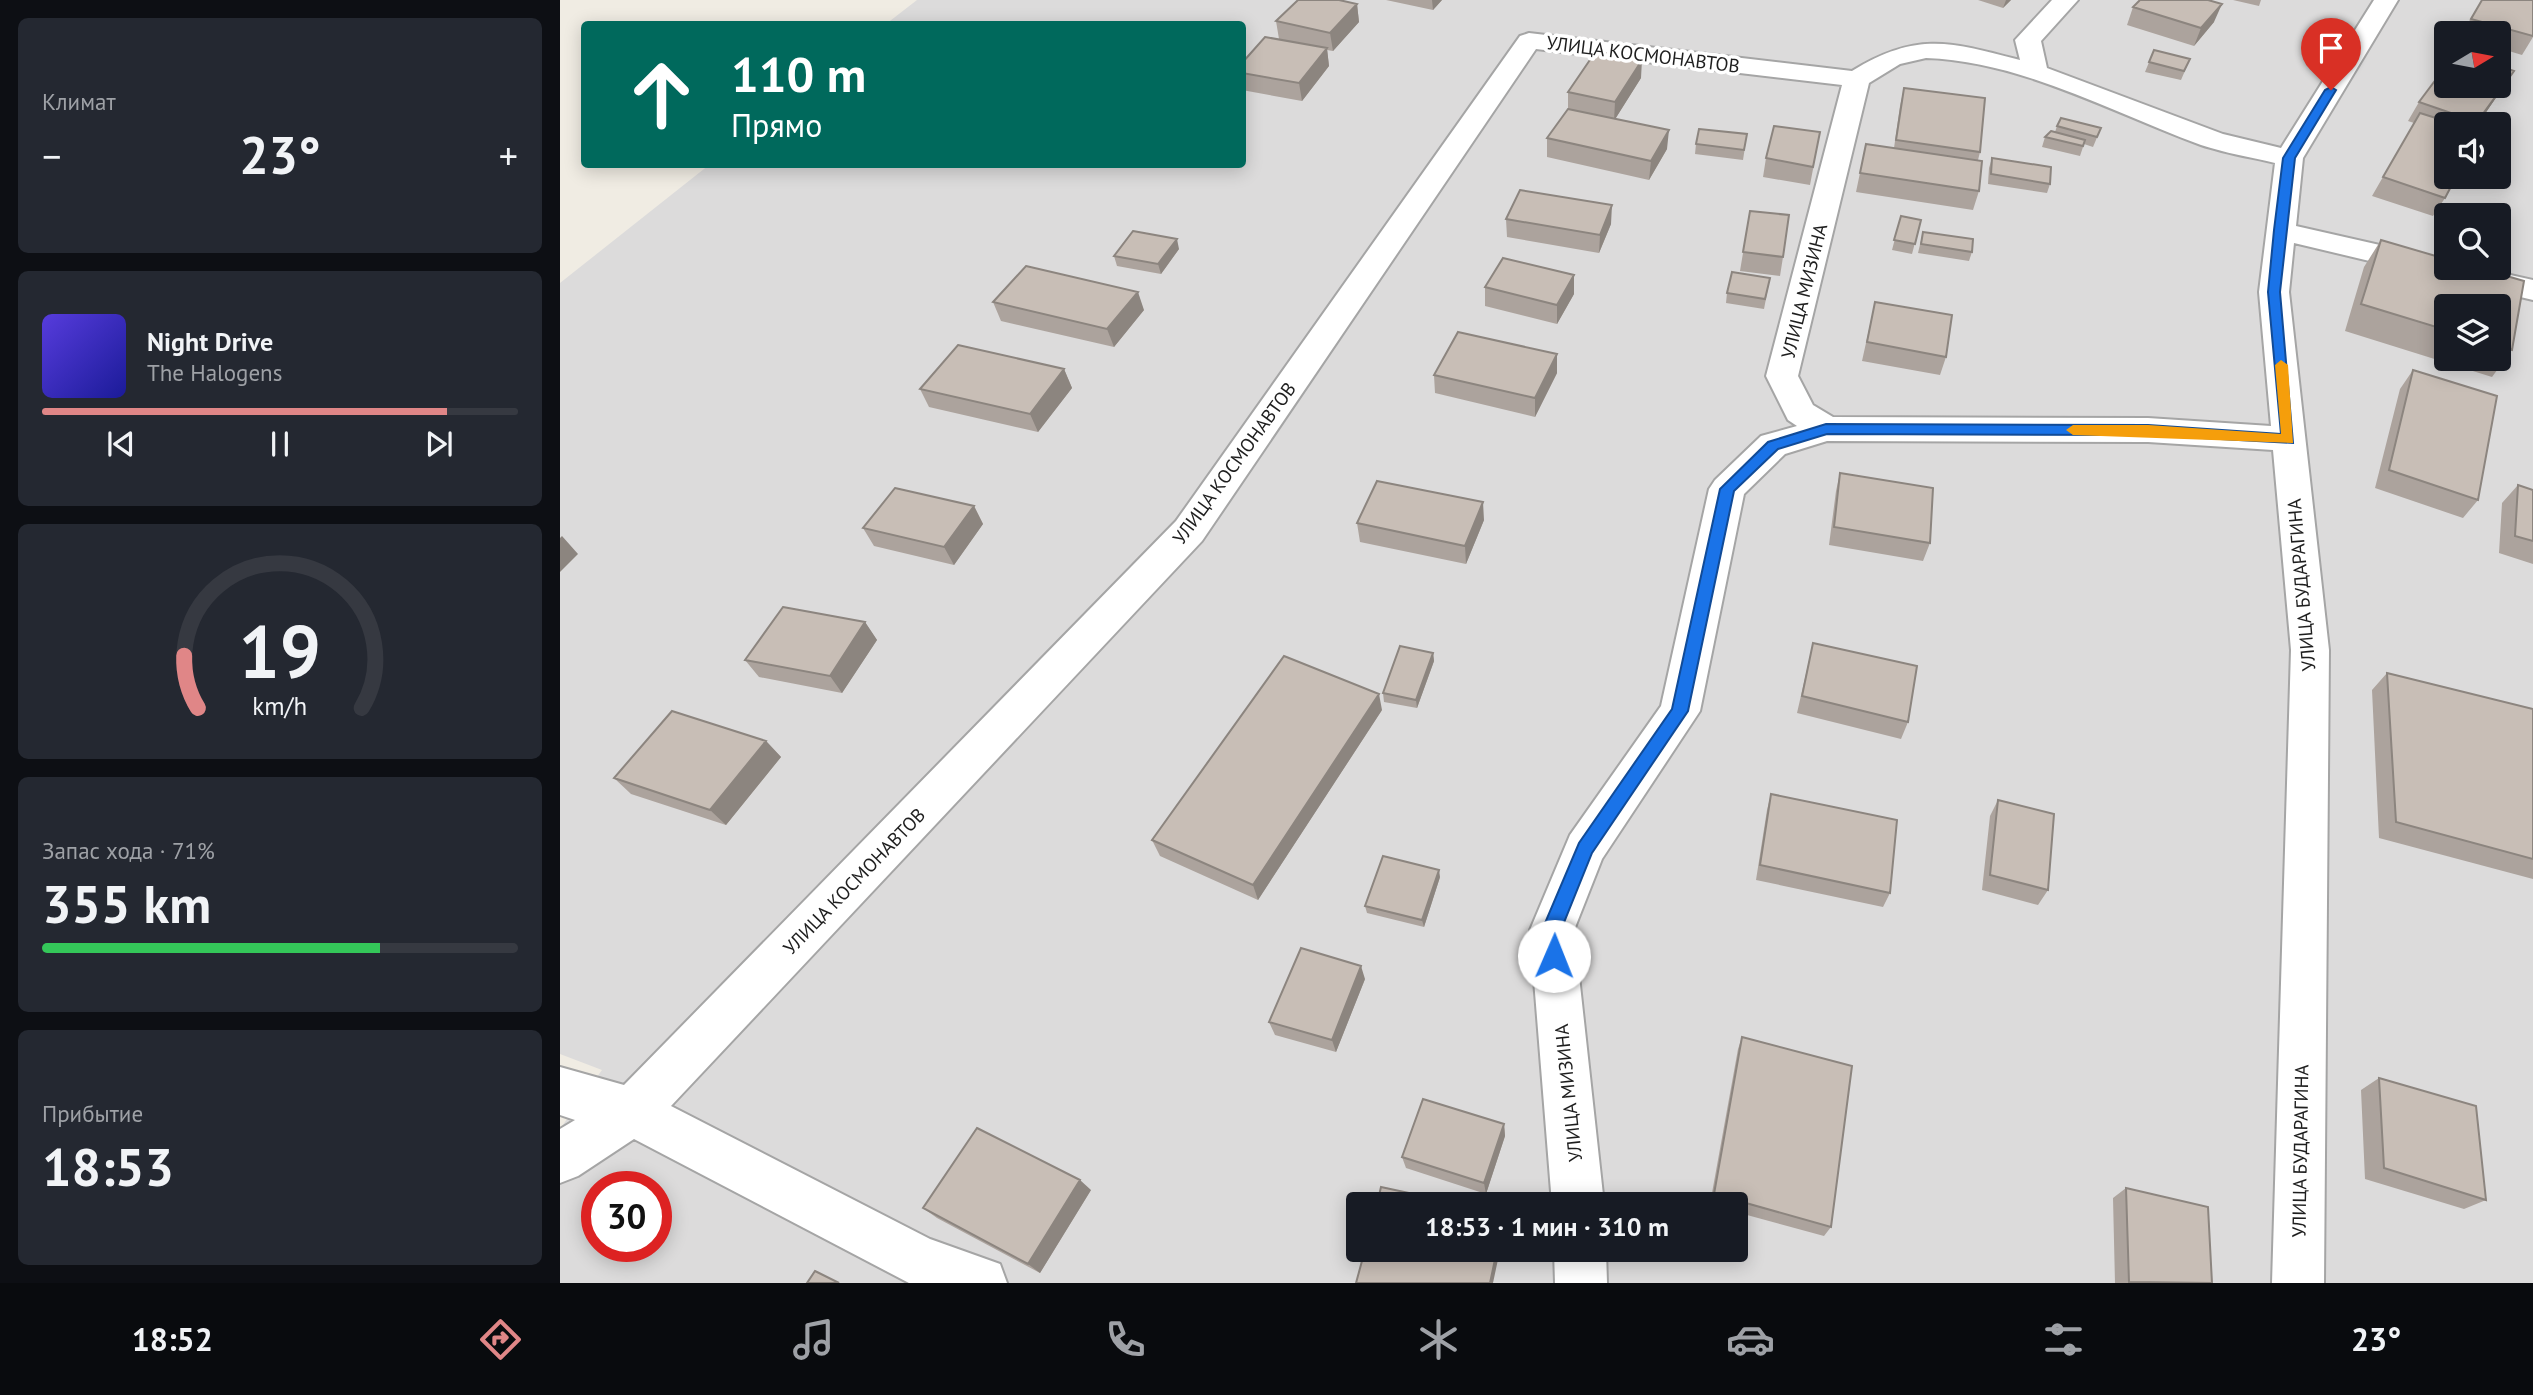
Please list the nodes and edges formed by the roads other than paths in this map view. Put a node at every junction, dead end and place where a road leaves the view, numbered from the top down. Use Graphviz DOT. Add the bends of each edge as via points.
graph roads {
  1 [pos="2066,0"];
  2 [pos="2386,0"];
  3 [pos="2035,72"];
  4 [pos="1857,79"];
  5 [pos="2289,158"];
  6 [pos="2280,230"];
  7 [pos="2533,290"];
  8 [pos="1826,429"];
  9 [pos="2288,439"];
  10 [pos="560,1091"];
  11 [pos="632,1112"];
  12 [pos="560,1158"];
  13 [pos="1577,1192"];
  14 [pos="1580,1262"];
  15 [pos="981,1283"];
  16 [pos="1581,1283"];
  17 [pos="2298,1283"];
  1 -- 3 [label="street" via="2028,40"];
  2 -- 5 [label="street, УЛИЦА БУДАРАГИНА"];
  3 -- 4 [label="street" via="1957,51 1926,50 1891,58"];
  3 -- 5 [label="street" via="2214,140"];
  4 -- 8 [label="street, УЛИЦА МИЗИНА" via="1782,376 1800,412"];
  4 -- 11 [label="street, УЛИЦА КОСМОНАВТОВ" via="1529,41 1189,531"];
  5 -- 6 [label="street, УЛИЦА БУДАРАГИНА"];
  6 -- 7 [label="street"];
  6 -- 9 [label="street, УЛИЦА БУДАРАГИНА" via="2274,292"];
  8 -- 9 [label="street" via="2148,430"];
  8 -- 13 [label="street, УЛИЦА МИЗИНА" via="1773,445 1727,489 1680,711 1585,849 1552,930"];
  9 -- 17 [label="street, УЛИЦА БУДАРАГИНА" via="2310,650"];
  10 -- 11 [label="street"];
  11 -- 12 [label="street, УЛИЦА КОСМОНАВТОВ"];
  11 -- 15 [label="street" via="919,1261"];
  14 -- 16 [label="street"];
}
